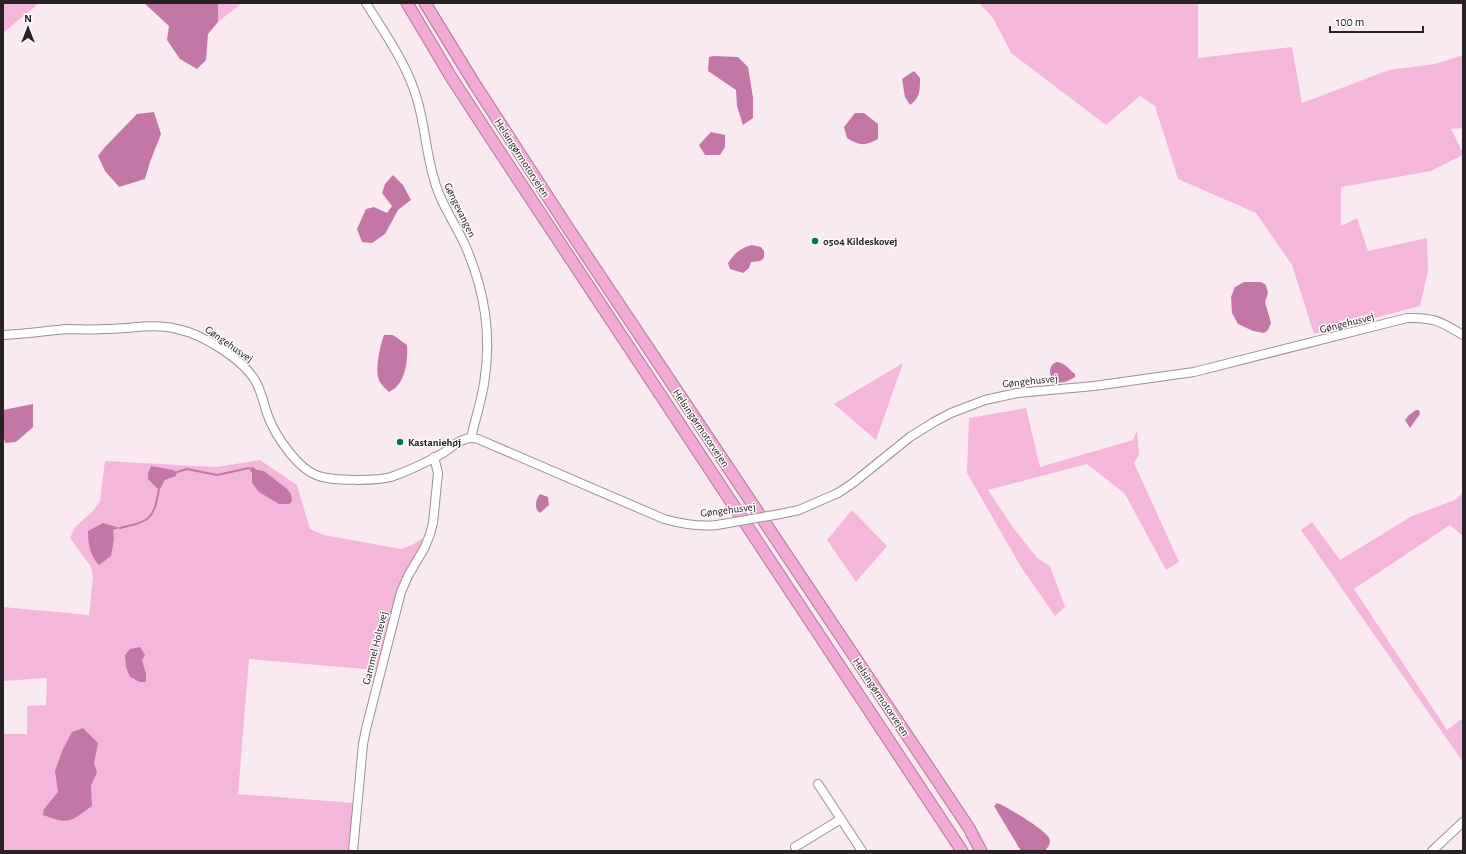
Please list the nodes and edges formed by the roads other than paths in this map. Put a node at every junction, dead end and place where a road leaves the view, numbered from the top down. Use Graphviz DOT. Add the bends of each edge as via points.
graph roads {
  1 [pos="366,3"];
  2 [pos="407,3"];
  3 [pos="425,3"];
  4 [pos="1463,335"];
  5 [pos="3,336"];
  6 [pos="471,438"];
  7 [pos="434,457"];
  8 [pos="818,784"];
  9 [pos="841,819"];
  10 [pos="1463,822"];
  11 [pos="969,828"];
  12 [pos="795,847"];
  13 [pos="352,851"];
  14 [pos="862,851"];
  15 [pos="962,851"];
  16 [pos="981,851"];
  17 [pos="987,851"];
  18 [pos="1432,851"];
  1 -- 6 [label="street, Gøngevangen" via="409,76 422,118 434,181 475,270 485,307 487,360"];
  2 -- 15 [label="highway, Helsingørmotorvejen" via="492,140"];
  3 -- 11 [label="highway, Helsingørmotorvejen" via="570,231"];
  4 -- 6 [label="street, Gøngehusvej, bridge" via="1433,320 1423,317 1408,318 1194,372 1000,396 964,408 934,422 910,437 853,484 838,493 799,510 717,525 695,526 664,519"];
  5 -- 7 [label="street, Gøngehusvej" via="66,329 156,326 179,329 205,339 250,372 275,430 292,455 309,472 333,479 375,479 390,477"];
  6 -- 7 [label="street, Gøngehusvej" via="461,440"];
  7 -- 13 [label="street, Gammel Holtevej" via="438,473 430,534 401,592 366,729"];
  8 -- 9 [label="street"];
  9 -- 12 [label="street"];
  9 -- 14 [label="street"];
  10 -- 18 [label="street"];
  11 -- 16 [label="highway, Helsingørmotorvejen"];
  11 -- 17 [label="highway"];
}
